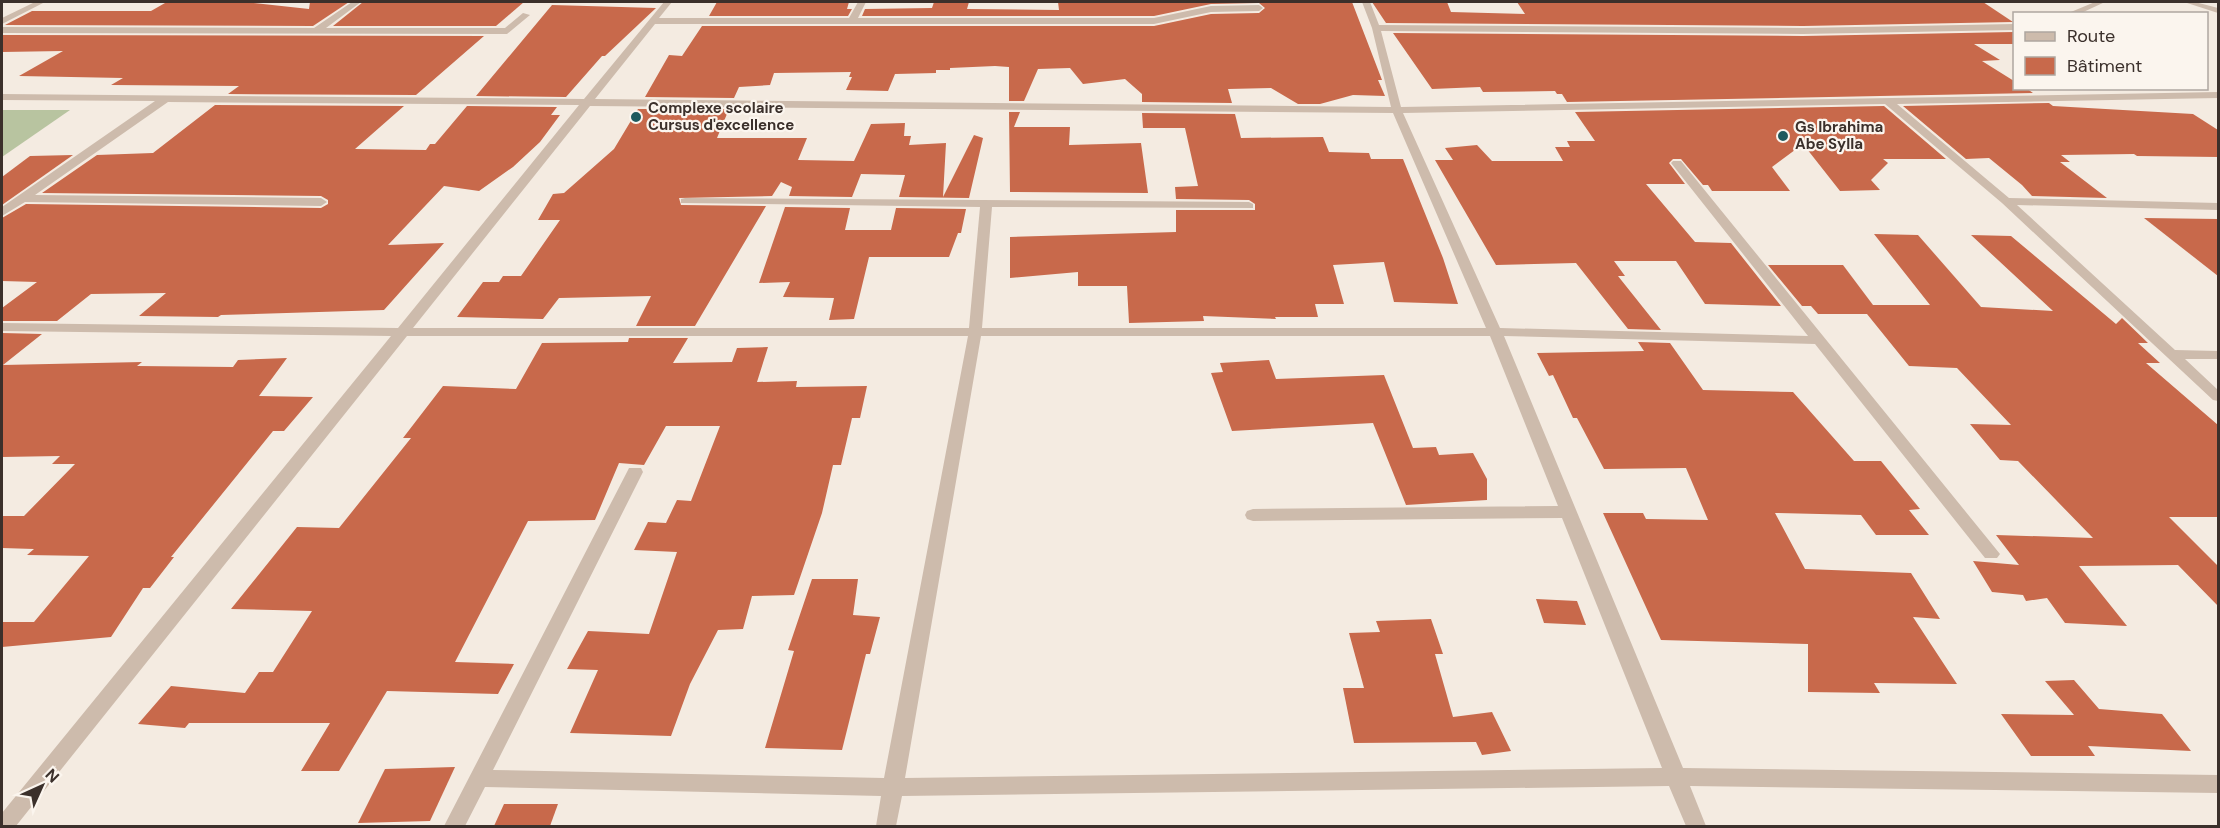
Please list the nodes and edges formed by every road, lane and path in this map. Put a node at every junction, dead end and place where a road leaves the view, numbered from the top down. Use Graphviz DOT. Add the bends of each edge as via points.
graph roads {
  1 [pos="41,2"];
  2 [pos="357,2"];
  3 [pos="668,2"];
  4 [pos="862,2"];
  5 [pos="1366,2"];
  6 [pos="2101,2"];
  7 [pos="2188,2"];
  8 [pos="1259,8"];
  9 [pos="2218,11"];
  10 [pos="2075,12"];
  11 [pos="526,15"];
  12 [pos="2,21"];
  13 [pos="652,21"];
  14 [pos="852,22"];
  15 [pos="2013,27"];
  16 [pos="1376,28"];
  17 [pos="2,30"];
  18 [pos="317,30"];
  19 [pos="2218,95"];
  20 [pos="2,97"];
  21 [pos="167,98"];
  22 [pos="1887,101"];
  23 [pos="586,103"];
  24 [pos="1397,110"];
  25 [pos="1677,163"];
  26 [pos="22,198"];
  27 [pos="685,201"];
  28 [pos="2006,201"];
  29 [pos="321,202"];
  30 [pos="986,205"];
  31 [pos="1249,206"];
  32 [pos="2218,206"];
  33 [pos="2,213"];
  34 [pos="2,327"];
  35 [pos="400,332"];
  36 [pos="1495,332"];
  37 [pos="975,333"];
  38 [pos="1819,340"];
  39 [pos="2171,354"];
  40 [pos="2218,355"];
  41 [pos="2218,397"];
  42 [pos="635,472"];
  43 [pos="1568,512"];
  44 [pos="1253,515"];
  45 [pos="1991,554"];
  46 [pos="1674,777"];
  47 [pos="479,778"];
  48 [pos="2218,784"];
  49 [pos="893,787"];
  50 [pos="4,826"];
  51 [pos="454,826"];
  52 [pos="886,826"];
  53 [pos="1696,826"];
  1 -- 12 [label="street"];
  2 -- 18 [label="street"];
  3 -- 13 [label="street"];
  4 -- 14 [label="street"];
  5 -- 16 [label="street"];
  6 -- 10 [label="street"];
  7 -- 9 [label="street"];
  8 -- 14 [label="street" via="1211,9 1154,21"];
  11 -- 18 [label="street" via="507,31"];
  13 -- 14 [label="street"];
  13 -- 23 [label="street"];
  15 -- 16 [label="street" via="1803,31"];
  16 -- 24 [label="street"];
  17 -- 18 [label="street"];
  19 -- 22 [label="street"];
  20 -- 21 [label="street"];
  21 -- 23 [label="street"];
  21 -- 26 [label="street"];
  22 -- 24 [label="street"];
  22 -- 28 [label="street"];
  23 -- 24 [label="street"];
  23 -- 35 [label="street"];
  24 -- 36 [label="street"];
  25 -- 38 [label="street"];
  26 -- 29 [label="street"];
  26 -- 33 [label="street"];
  27 -- 30 [label="street"];
  28 -- 32 [label="street"];
  28 -- 39 [label="street"];
  30 -- 31 [label="street"];
  30 -- 37 [label="street"];
  34 -- 35 [label="street"];
  35 -- 37 [label="street"];
  35 -- 50 [label="street"];
  36 -- 37 [label="street"];
  36 -- 38 [label="street"];
  36 -- 43 [label="street"];
  37 -- 49 [label="street"];
  38 -- 45 [label="street"];
  39 -- 40 [label="street"];
  39 -- 41 [label="street"];
  42 -- 47 [label="street"];
  43 -- 44 [label="street"];
  43 -- 46 [label="street"];
  46 -- 48 [label="street"];
  46 -- 49 [label="street"];
  46 -- 53 [label="street"];
  47 -- 49 [label="street"];
  47 -- 51 [label="street"];
  49 -- 52 [label="street"];
}
